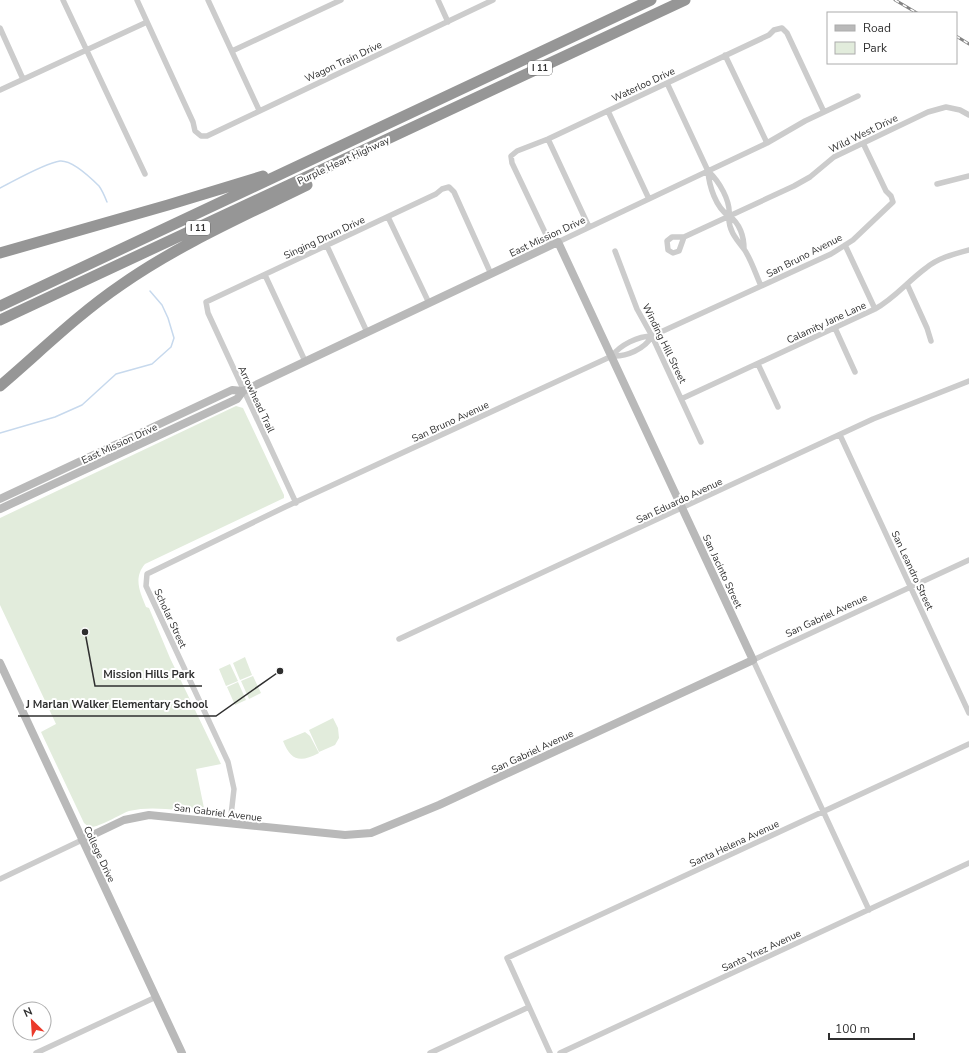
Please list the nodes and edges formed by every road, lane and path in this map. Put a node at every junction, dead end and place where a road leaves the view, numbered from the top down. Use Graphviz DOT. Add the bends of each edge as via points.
graph roads {
  1 [pos="62,0"];
  2 [pos="137,0"];
  3 [pos="208,0"];
  4 [pos="341,0"];
  5 [pos="438,0"];
  6 [pos="494,0"];
  7 [pos="651,0"];
  8 [pos="685,0"];
  9 [pos="147,22"];
  10 [pos="448,22"];
  11 [pos="0,28"];
  12 [pos="86,50"];
  13 [pos="232,51"];
  14 [pos="725,55"];
  15 [pos="23,79"];
  16 [pos="667,83"];
  17 [pos="0,90"];
  18 [pos="858,96"];
  19 [pos="259,110"];
  20 [pos="608,110"];
  21 [pos="824,112"];
  22 [pos="969,115"];
  23 [pos="395,136"];
  24 [pos="548,139"];
  25 [pos="766,143"];
  26 [pos="863,143"];
  27 [pos="511,156"];
  28 [pos="301,165"];
  29 [pos="708,171"];
  30 [pos="145,174"];
  31 [pos="969,176"];
  32 [pos="937,184"];
  33 [pos="649,199"];
  34 [pos="730,216"];
  35 [pos="388,217"];
  36 [pos="589,227"];
  37 [pos="684,237"];
  38 [pos="555,244"];
  39 [pos="845,245"];
  40 [pos="327,246"];
  41 [pos="969,250"];
  42 [pos="615,251"];
  43 [pos="0,253"];
  44 [pos="491,274"];
  45 [pos="265,275"];
  46 [pos="907,284"];
  47 [pos="761,286"];
  48 [pos="206,302"];
  49 [pos="429,303"];
  50 [pos="0,306"];
  51 [pos="875,310"];
  52 [pos="0,320"];
  53 [pos="835,328"];
  54 [pos="367,332"];
  55 [pos="652,336"];
  56 [pos="931,341"];
  57 [pos="612,356"];
  58 [pos="306,361"];
  59 [pos="758,364"];
  60 [pos="855,372"];
  61 [pos="969,381"];
  62 [pos="0,386"];
  63 [pos="243,391"];
  64 [pos="682,399"];
  65 [pos="778,407"];
  66 [pos="840,435"];
  67 [pos="701,442"];
  68 [pos="0,499"];
  69 [pos="296,503"];
  70 [pos="682,508"];
  71 [pos="0,509"];
  72 [pos="969,560"];
  73 [pos="910,586"];
  74 [pos="398,639"];
  75 [pos="753,660"];
  76 [pos="0,663"];
  77 [pos="969,713"];
  78 [pos="969,744"];
  79 [pos="823,811"];
  80 [pos="230,824"];
  81 [pos="82,840"];
  82 [pos="969,863"];
  83 [pos="0,879"];
  84 [pos="869,910"];
  85 [pos="156,997"];
  86 [pos="529,1007"];
  87 [pos="36,1053"];
  88 [pos="182,1053"];
  89 [pos="430,1053"];
  90 [pos="550,1053"];
  91 [pos="560,1053"];
  1 -- 12 [label="street"];
  2 -- 9 [label="street"];
  3 -- 13 [label="street"];
  4 -- 13 [label="street"];
  5 -- 10 [label="street"];
  6 -- 10 [label="street, Wagon Train Drive"];
  7 -- 28 [label="highway, Purple Heart Highway / I 11"];
  8 -- 23 [label="highway, Purple Heart Highway / I 11"];
  9 -- 12 [label="street"];
  9 -- 19 [label="street, Wagon Train Drive" via="194,122 195,131 201,136 207,136"];
  10 -- 19 [label="street, Wagon Train Drive"];
  11 -- 15 [label="street"];
  12 -- 15 [label="street"];
  12 -- 30 [label="street"];
  13 -- 19 [label="street"];
  14 -- 16 [label="street, Waterloo Drive"];
  14 -- 21 [label="street, Waterloo Drive" via="782,28 787,33"];
  14 -- 25 [label="street"];
  15 -- 17 [label="street"];
  16 -- 20 [label="street, Waterloo Drive"];
  16 -- 29 [label="street"];
  18 -- 21 [label="street, East Mission Drive"];
  20 -- 24 [label="street, Waterloo Drive"];
  20 -- 33 [label="street"];
  21 -- 25 [label="street, East Mission Drive"];
  22 -- 26 [label="street, Wild West Drive" via="953,108 936,109"];
  23 -- 52 [label="highway, Purple Heart Highway / I 11"];
  23 -- 62 [label="highway" via="313,182 184,246 146,269 78,317"];
  24 -- 27 [label="street, Waterloo Drive" via="517,151"];
  24 -- 36 [label="street"];
  25 -- 29 [label="street, East Mission Drive"];
  26 -- 34 [label="street, Wild West Drive" via="834,157 794,186"];
  26 -- 39 [label="street, San Bruno Avenue" via="893,202"];
  27 -- 38 [label="street, San Jacinto Street" via="512,163"];
  28 -- 43 [label="highway"];
  28 -- 50 [label="highway, Purple Heart Highway / I 11"];
  29 -- 33 [label="street, East Mission Drive"];
  29 -- 34 [label="street" via="717,179 730,208"];
  29 -- 34 [label="street" via="709,183 723,212"];
  31 -- 32 [label="street"];
  33 -- 36 [label="street, East Mission Drive"];
  34 -- 37 [label="street, Wild West Drive"];
  34 -- 47 [label="street" via="729,225 738,244 744,249"];
  35 -- 40 [label="street, Singing Drum Drive"];
  35 -- 44 [label="street, Singing Drum Drive" via="449,187 454,192"];
  35 -- 49 [label="street"];
  36 -- 38 [label="street, East Mission Drive"];
  38 -- 44 [label="street, East Mission Drive"];
  38 -- 57 [label="street, San Jacinto Street"];
  39 -- 47 [label="street, San Bruno Avenue"];
  39 -- 51 [label="street"];
  40 -- 45 [label="street, Singing Drum Drive"];
  40 -- 54 [label="street"];
  41 -- 46 [label="street, Calamity Jane Lane" via="935,262"];
  42 -- 55 [label="street, Winding Hill Street" via="637,309"];
  44 -- 49 [label="street, East Mission Drive"];
  45 -- 48 [label="street, Singing Drum Drive"];
  45 -- 58 [label="street"];
  46 -- 51 [label="street, Calamity Jane Lane"];
  46 -- 56 [label="street"];
  47 -- 55 [label="street, San Bruno Avenue"];
  48 -- 63 [label="street, Arrowhead Trail" via="208,313"];
  49 -- 54 [label="street, East Mission Drive"];
  51 -- 53 [label="street, Calamity Jane Lane"];
  53 -- 59 [label="street, Calamity Jane Lane"];
  53 -- 60 [label="street"];
  54 -- 58 [label="street, East Mission Drive"];
  55 -- 57 [label="street, San Bruno Avenue" via="644,336 617,349"];
  55 -- 57 [label="street, San Bruno Avenue" via="648,344 621,357"];
  55 -- 64 [label="street, Winding Hill Street"];
  57 -- 69 [label="street, San Bruno Avenue"];
  57 -- 70 [label="street, San Jacinto Street"];
  58 -- 63 [label="street, East Mission Drive"];
  59 -- 64 [label="street, Calamity Jane Lane"];
  59 -- 65 [label="street"];
  61 -- 66 [label="street, San Eduardo Avenue" via="910,403"];
  63 -- 68 [label="street, East Mission Drive" via="232,390"];
  63 -- 69 [label="street, Arrowhead Trail"];
  63 -- 71 [label="street, East Mission Drive" via="237,399"];
  64 -- 67 [label="street, Winding Hill Street"];
  66 -- 70 [label="street, San Eduardo Avenue"];
  66 -- 73 [label="street, San Leandro Street"];
  69 -- 80 [label="street, Scholar Street" via="154,569 146,577 146,586 228,762 234,789"];
  70 -- 74 [label="street, San Eduardo Avenue"];
  70 -- 75 [label="street, San Jacinto Street"];
  72 -- 73 [label="street, San Gabriel Avenue"];
  73 -- 75 [label="street, San Gabriel Avenue"];
  73 -- 77 [label="street, San Leandro Street"];
  75 -- 79 [label="street, San Jacinto Street"];
  75 -- 80 [label="street, San Gabriel Avenue" via="439,805 371,833 345,835"];
  76 -- 81 [label="street, College Drive"];
  78 -- 79 [label="street, Santa Helena Avenue"];
  79 -- 84 [label="street, San Jacinto Street"];
  79 -- 86 [label="street, Santa Helena Avenue" via="507,958"];
  80 -- 81 [label="street, San Gabriel Avenue" via="172,816 141,815 124,820"];
  81 -- 83 [label="street"];
  81 -- 85 [label="street, College Drive"];
  82 -- 84 [label="street, Santa Ynez Avenue"];
  84 -- 91 [label="street, Santa Ynez Avenue"];
  85 -- 87 [label="street"];
  85 -- 88 [label="street, College Drive"];
  86 -- 89 [label="street"];
  86 -- 90 [label="street"];
}
